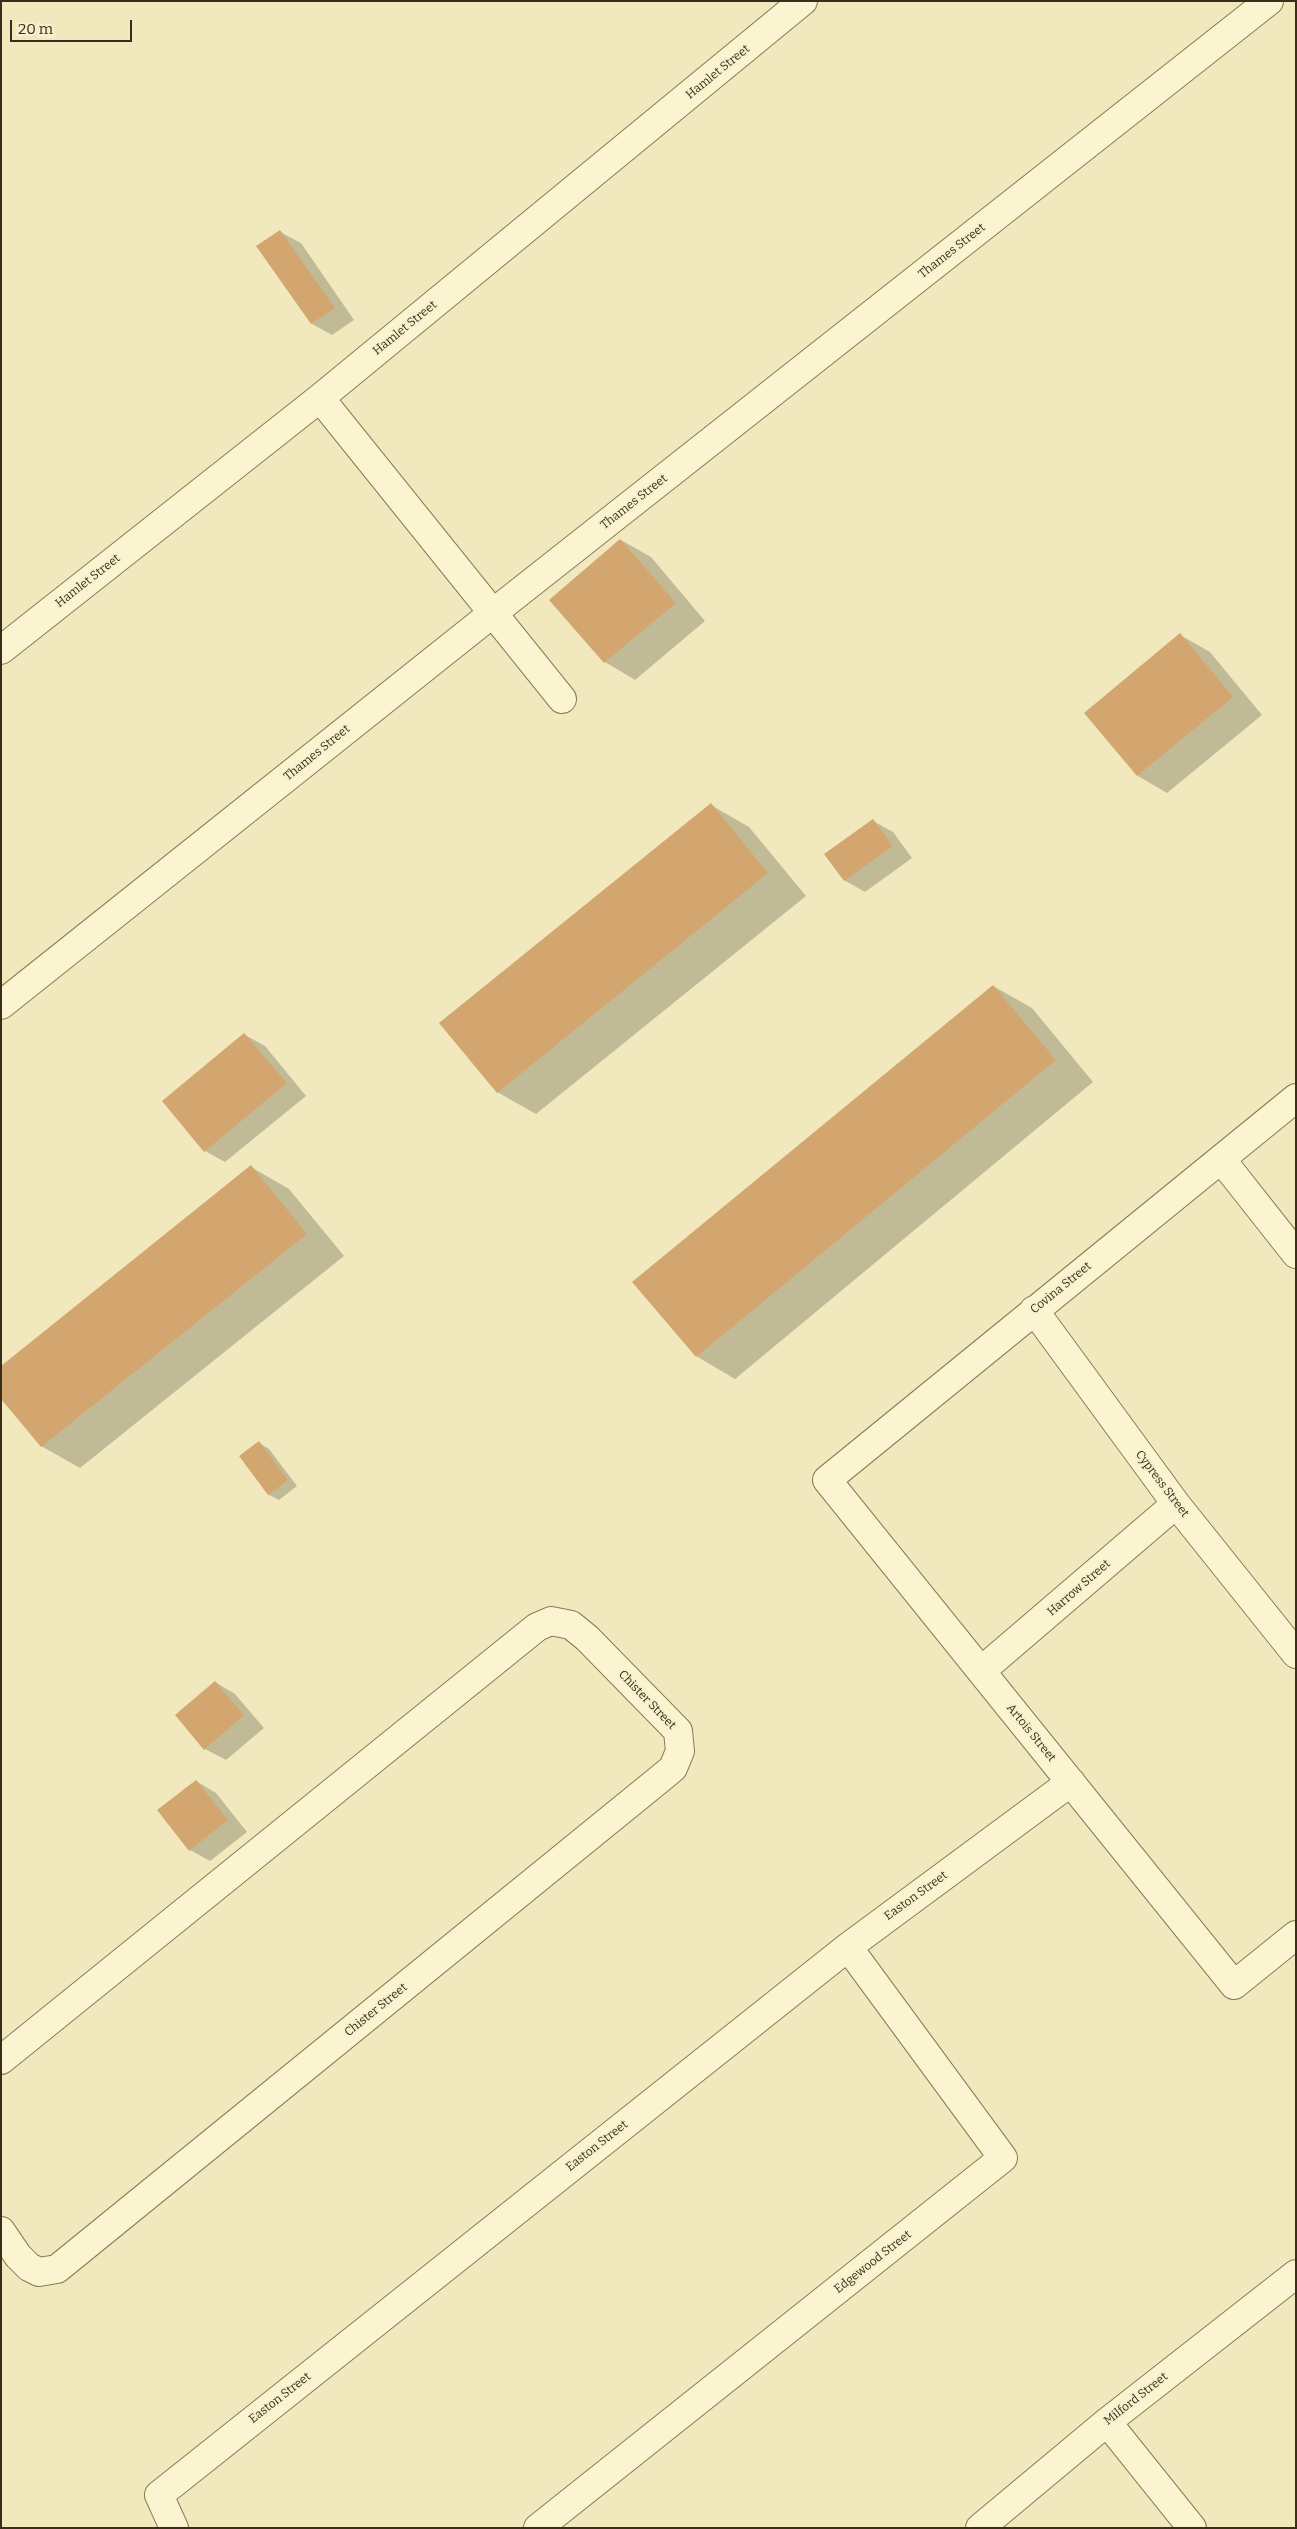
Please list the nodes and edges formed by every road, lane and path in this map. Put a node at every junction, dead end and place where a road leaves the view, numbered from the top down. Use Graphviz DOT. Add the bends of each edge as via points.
graph roads {
  1 [pos="804,1"];
  2 [pos="1269,1"];
  3 [pos="320,398"];
  4 [pos="492,613"];
  5 [pos="1,650"];
  6 [pos="562,699"];
  7 [pos="1,1005"];
  8 [pos="1296,1098"];
  9 [pos="1221,1159"];
  10 [pos="1296,1254"];
  11 [pos="1034,1310"];
  12 [pos="827,1480"];
  13 [pos="1176,1504"];
  14 [pos="1296,1654"];
  15 [pos="981,1671"];
  16 [pos="1071,1782"];
  17 [pos="1296,1936"];
  18 [pos="848,1947"];
  19 [pos="1,2060"];
  20 [pos="1,2231"];
  21 [pos="1296,2274"];
  22 [pos="1107,2422"];
  23 [pos="174,2528"];
  24 [pos="538,2528"];
  25 [pos="980,2528"];
  26 [pos="1192,2528"];
  1 -- 3 [label="street, Hamlet Street"];
  2 -- 4 [label="street, Thames Street"];
  3 -- 4 [label="street"];
  3 -- 5 [label="street, Hamlet Street"];
  4 -- 6 [label="street"];
  4 -- 7 [label="street, Thames Street"];
  8 -- 9 [label="street, Covina Street"];
  9 -- 10 [label="street"];
  9 -- 11 [label="street, Covina Street"];
  11 -- 12 [label="street, Covina Street"];
  11 -- 13 [label="street, Cypress Street"];
  12 -- 15 [label="street, Artois Street"];
  13 -- 14 [label="street, Cypress Street"];
  13 -- 15 [label="street, Harrow Street"];
  15 -- 16 [label="street, Artois Street"];
  16 -- 17 [label="street, Artois Street" via="1234,1985"];
  16 -- 18 [label="street, Easton Street"];
  18 -- 23 [label="street, Easton Street" via="150,2490"];
  18 -- 24 [label="street, Edgewood Street" via="1003,2158"];
  19 -- 20 [label="street, Chister Street" via="537,1627 551,1621 570,1625 587,1638 678,1731 680,1751 673,1768 57,2269 39,2272 29,2267"];
  21 -- 22 [label="street, Milford Street"];
  22 -- 25 [label="street, Milford Street"];
  22 -- 26 [label="street"];
}
